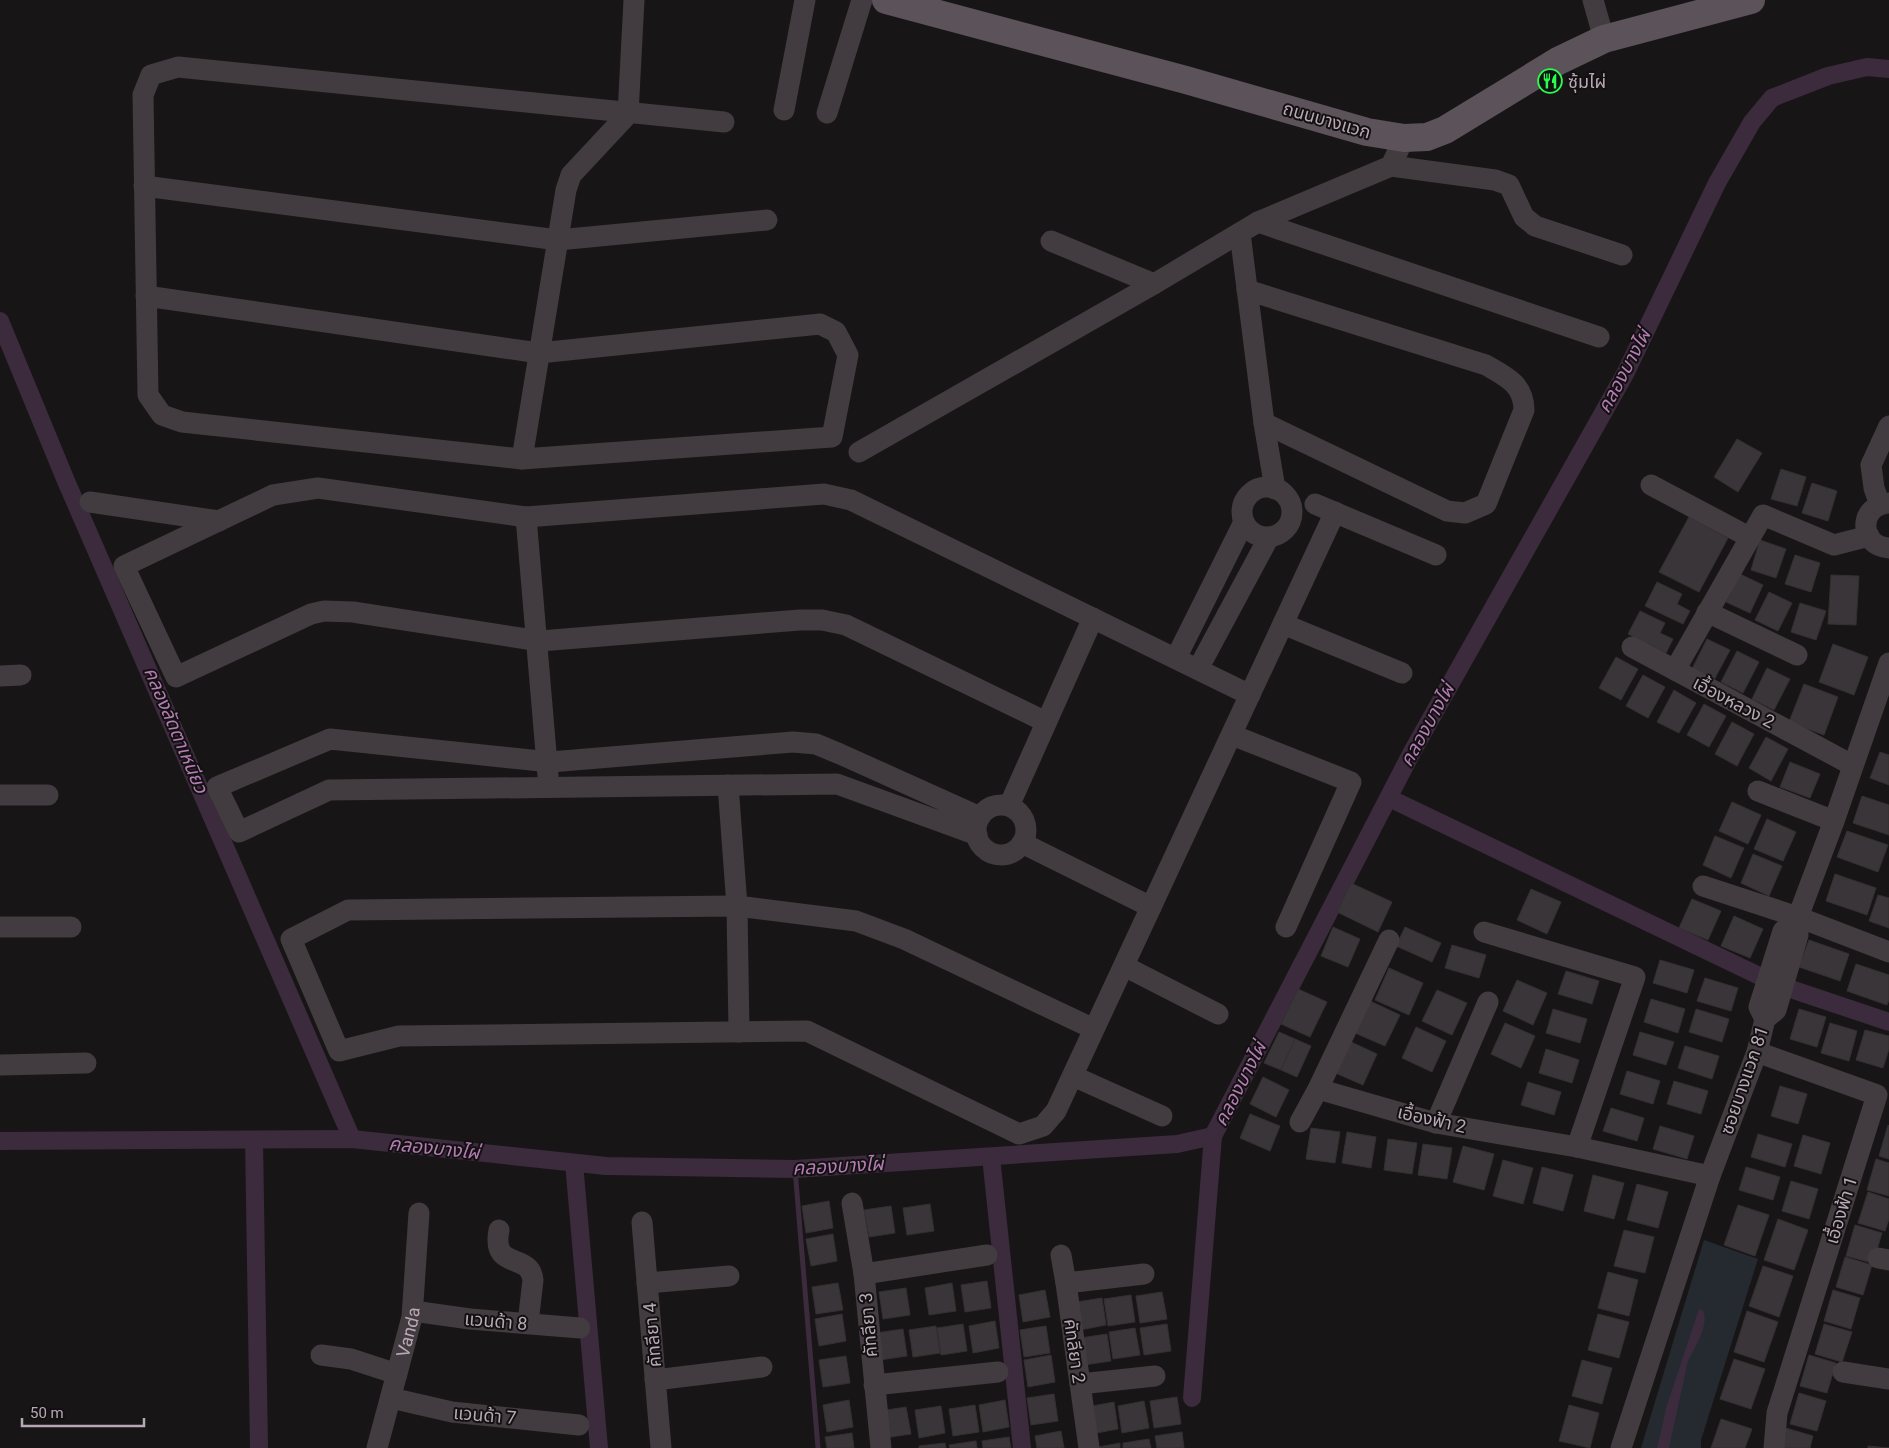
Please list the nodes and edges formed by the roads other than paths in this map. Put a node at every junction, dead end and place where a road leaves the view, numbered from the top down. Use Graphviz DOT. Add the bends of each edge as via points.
graph roads {
  1 [pos="634,0"];
  2 [pos="805,0"];
  3 [pos="862,0"];
  4 [pos="1593,0"];
  5 [pos="1751,0"];
  6 [pos="898,2"];
  7 [pos="1604,39"];
  8 [pos="784,110"];
  9 [pos="827,113"];
  10 [pos="628,114"];
  11 [pos="724,122"];
  12 [pos="1404,138"];
  13 [pos="1391,166"];
  14 [pos="144,186"];
  15 [pos="767,220"];
  16 [pos="1258,222"];
  17 [pos="1240,233"];
  18 [pos="558,240"];
  19 [pos="1051,241"];
  20 [pos="1622,255"];
  21 [pos="1154,284"];
  22 [pos="1247,290"];
  23 [pos="146,296"];
  24 [pos="1599,337"];
  25 [pos="539,353"];
  26 [pos="1264,423"];
  27 [pos="1889,426"];
  28 [pos="859,452"];
  29 [pos="522,459"];
  30 [pos="1650,485"];
  31 [pos="1275,489"];
  32 [pos="90,502"];
  33 [pos="1315,504"];
  34 [pos="1885,504"];
  35 [pos="1335,512"];
  36 [pos="526,517"];
  37 [pos="219,521"];
  38 [pos="1244,522"];
  39 [pos="1868,536"];
  40 [pos="1269,537"];
  41 [pos="1749,537"];
  42 [pos="1889,548"];
  43 [pos="1436,555"];
  44 [pos="1708,612"];
  45 [pos="1093,618"];
  46 [pos="1283,624"];
  47 [pos="537,640"];
  48 [pos="1632,648"];
  49 [pos="1797,655"];
  50 [pos="1176,658"];
  51 [pos="1889,663"];
  52 [pos="1198,669"];
  53 [pos="1675,670"];
  54 [pos="1402,673"];
  55 [pos="1250,695"];
  56 [pos="1046,722"];
  57 [pos="1232,735"];
  58 [pos="547,761"];
  59 [pos="1852,765"];
  60 [pos="728,785"];
  61 [pos="549,788"];
  62 [pos="1758,791"];
  63 [pos="0,795"];
  64 [pos="48,795"];
  65 [pos="1009,806"];
  66 [pos="1834,821"];
  67 [pos="978,826"];
  68 [pos="1022,843"];
  69 [pos="1703,886"];
  70 [pos="737,906"];
  71 [pos="1151,907"];
  72 [pos="0,926"];
  73 [pos="71,926"];
  74 [pos="1286,927"];
  75 [pos="1793,928"];
  76 [pos="1484,932"];
  77 [pos="1389,940"];
  78 [pos="1889,952"];
  79 [pos="1124,966"];
  80 [pos="1488,1002"];
  81 [pos="1218,1014"];
  82 [pos="1094,1029"];
  83 [pos="740,1032"];
  84 [pos="1757,1052"];
  85 [pos="86,1063"];
  86 [pos="0,1065"];
  87 [pos="1073,1076"];
  88 [pos="1318,1089"];
  89 [pos="1162,1116"];
  90 [pos="1300,1122"];
  91 [pos="1436,1123"];
  92 [pos="1577,1147"];
  93 [pos="1710,1176"];
  94 [pos="852,1203"];
  95 [pos="419,1213"];
  96 [pos="642,1222"];
  97 [pos="499,1230"];
  98 [pos="986,1255"];
  99 [pos="1061,1255"];
  100 [pos="864,1274"];
  101 [pos="1144,1274"];
  102 [pos="729,1276"];
  103 [pos="648,1283"];
  104 [pos="1066,1283"];
  105 [pos="413,1311"];
  106 [pos="528,1323"];
  107 [pos="580,1328"];
  108 [pos="321,1355"];
  109 [pos="762,1367"];
  110 [pos="998,1372"];
  111 [pos="1843,1372"];
  112 [pos="397,1374"];
  113 [pos="1155,1376"];
  114 [pos="1889,1378"];
  115 [pos="655,1380"];
  116 [pos="1080,1384"];
  117 [pos="874,1385"];
  118 [pos="391,1398"];
  119 [pos="579,1424"];
  120 [pos="377,1448"];
  121 [pos="661,1448"];
  122 [pos="881,1448"];
  123 [pos="1089,1448"];
  124 [pos="1621,1448"];
  125 [pos="1774,1448"];
  1 -- 10 [label="street"];
  2 -- 8 [label="street"];
  3 -- 9 [label="street"];
  4 -- 7 [label="street"];
  5 -- 7 [label="main road, ถนนบางแวก"];
  6 -- 12 [label="main road, ถนนบางแวก" via="1367,132"];
  7 -- 12 [label="main road, ถนนบางแวก" via="1558,61 1445,130 1427,137"];
  10 -- 11 [label="street"];
  10 -- 14 [label="street" via="178,67 150,75 143,94"];
  10 -- 18 [label="street" via="571,175"];
  12 -- 13 [label="street"];
  13 -- 16 [label="street"];
  13 -- 20 [label="street" via="1495,180 1509,186 1524,217 1535,226"];
  14 -- 18 [label="street"];
  14 -- 23 [label="street"];
  15 -- 18 [label="street"];
  16 -- 17 [label="street"];
  16 -- 24 [label="street"];
  17 -- 21 [label="street"];
  17 -- 22 [label="street"];
  18 -- 25 [label="street"];
  19 -- 21 [label="street"];
  21 -- 28 [label="street"];
  22 -- 26 [label="street"];
  22 -- 26 [label="street" via="1486,365 1516,385 1524,400 1524,410 1486,504 1465,513 1447,511"];
  23 -- 25 [label="street"];
  23 -- 29 [label="street" via="148,395 162,415 182,422"];
  25 -- 29 [label="street"];
  25 -- 29 [label="street" via="820,324 836,332 848,355 832,437"];
  26 -- 31 [label="street"];
  27 -- 34 [label="street" via="1871,465 1874,488"];
  30 -- 41 [label="street"];
  31 -- 38 [label="street" via="1252,492 1243,506"];
  31 -- 40 [label="street" via="1288,498 1292,515 1285,530"];
  32 -- 37 [label="street"];
  33 -- 35 [label="street"];
  34 -- 39 [label="street" via="1868,515"];
  35 -- 43 [label="street"];
  35 -- 46 [label="street"];
  36 -- 37 [label="street" via="318,488 273,495"];
  36 -- 45 [label="street" via="824,494 851,500"];
  36 -- 47 [label="street"];
  37 -- 47 [label="street" via="124,566 176,677 311,614 324,611 354,612"];
  38 -- 40 [label="street" via="1254,534"];
  38 -- 50 [label="street"];
  39 -- 41 [label="street, เอื้องหลวง 2" via="1834,545 1763,515"];
  39 -- 42 [label="street" via="1880,546"];
  40 -- 52 [label="street"];
  41 -- 44 [label="street, เอื้องหลวง 2"];
  44 -- 49 [label="street"];
  44 -- 53 [label="street, เอื้องหลวง 2"];
  45 -- 50 [label="street"];
  45 -- 56 [label="street"];
  46 -- 54 [label="street"];
  46 -- 55 [label="street"];
  47 -- 56 [label="street" via="822,620 846,624"];
  47 -- 58 [label="street"];
  48 -- 53 [label="street"];
  50 -- 52 [label="street"];
  51 -- 59 [label="street, ซอยบางแวก 81"];
  52 -- 55 [label="street"];
  53 -- 59 [label="street, เอื้องหลวง 2"];
  55 -- 57 [label="street"];
  56 -- 65 [label="street"];
  57 -- 71 [label="street"];
  57 -- 74 [label="street" via="1351,782"];
  58 -- 61 [label="street"];
  58 -- 61 [label="street" via="330,739 217,787 239,832 329,790"];
  58 -- 67 [label="street" via="793,742 816,744"];
  59 -- 66 [label="street, ซอยบางแวก 81"];
  60 -- 61 [label="street"];
  60 -- 67 [label="street" via="837,784"];
  60 -- 70 [label="street"];
  62 -- 66 [label="street"];
  63 -- 64 [label="street"];
  65 -- 67 [label="street" via="993,806"];
  65 -- 68 [label="street" via="1024,821 1026,829"];
  66 -- 75 [label="street, ซอยบางแวก 81"];
  67 -- 68 [label="street" via="985,849 993,853 1009,853"];
  68 -- 71 [label="street"];
  69 -- 75 [label="street"];
  70 -- 82 [label="street" via="856,921 904,939"];
  70 -- 83 [label="street"];
  70 -- 83 [label="street" via="348,910 291,939 339,1051 398,1036"];
  71 -- 79 [label="street"];
  72 -- 73 [label="street"];
  75 -- 78 [label="street"];
  75 -- 84 [label="street, ซอยบางแวก 81"];
  76 -- 92 [label="street" via="1635,977"];
  77 -- 88 [label="street"];
  79 -- 81 [label="street"];
  79 -- 82 [label="street"];
  80 -- 91 [label="street"];
  82 -- 87 [label="street"];
  83 -- 87 [label="street" via="807,1031 1019,1134 1044,1126 1056,1111"];
  84 -- 93 [label="street, ซอยบางแวก 81"];
  84 -- 125 [label="street, เอื้องฟ้า 1" via="1877,1095 1777,1413"];
  85 -- 86 [label="street"];
  87 -- 89 [label="street"];
  88 -- 90 [label="street"];
  88 -- 91 [label="street, เอื้องฟ้า 2"];
  91 -- 92 [label="street, เอื้องฟ้า 2"];
  92 -- 93 [label="street, เอื้องฟ้า 2"];
  93 -- 124 [label="street, ซอยบางแวก 81"];
  94 -- 100 [label="street, คัทลียา 3"];
  95 -- 105 [label="street, Vanda"];
  96 -- 103 [label="street, คัทลียา 4"];
  97 -- 106 [label="street" via="496,1244 502,1255 532,1272"];
  98 -- 100 [label="street"];
  99 -- 104 [label="street, คัทลียา 2"];
  100 -- 117 [label="street, คัทลียา 3"];
  101 -- 104 [label="street"];
  102 -- 103 [label="street"];
  103 -- 115 [label="street, คัทลียา 4"];
  104 -- 116 [label="street, คัทลียา 2"];
  105 -- 106 [label="street, แวนด้า 8"];
  105 -- 112 [label="street, Vanda"];
  106 -- 107 [label="street, แวนด้า 8"];
  108 -- 112 [label="street" via="351,1358"];
  109 -- 115 [label="street"];
  110 -- 117 [label="street"];
  111 -- 114 [label="street"];
  112 -- 118 [label="street, Vanda"];
  113 -- 116 [label="street"];
  115 -- 121 [label="street, คัทลียา 4"];
  116 -- 123 [label="street, คัทลียา 2"];
  117 -- 122 [label="street, คัทลียา 3"];
  118 -- 119 [label="street, แวนด้า 7" via="452,1412"];
  118 -- 120 [label="street, Vanda"];
}
